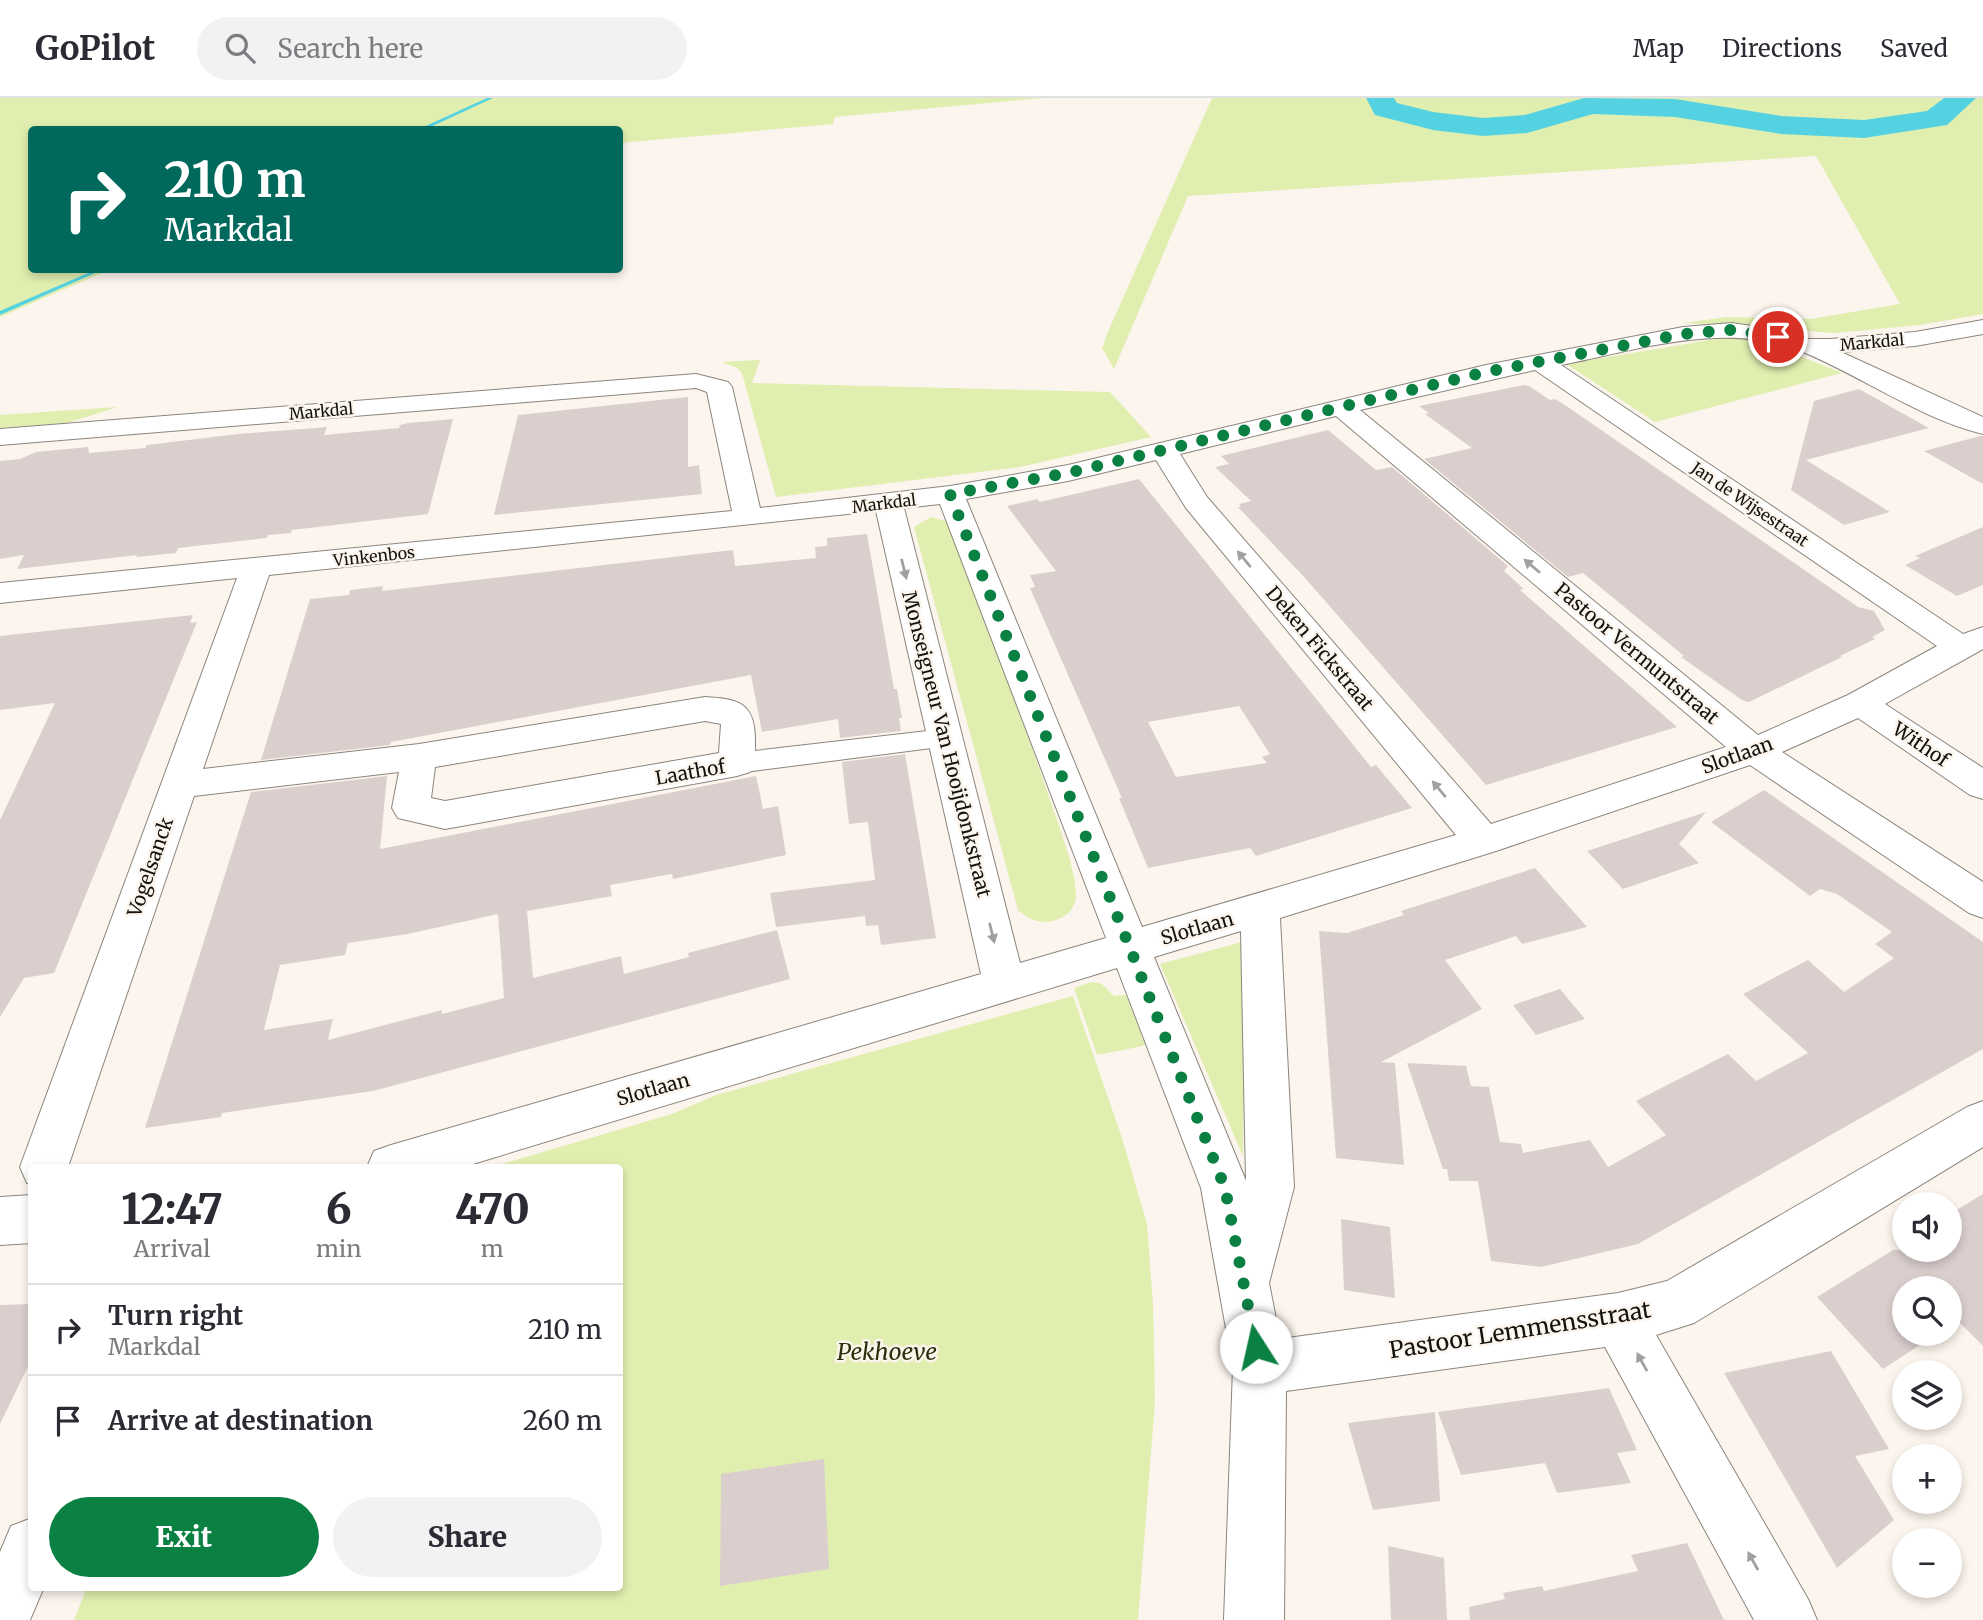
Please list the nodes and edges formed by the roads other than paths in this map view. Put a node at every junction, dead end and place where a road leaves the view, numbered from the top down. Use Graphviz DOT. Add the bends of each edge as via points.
graph roads {
  1 [pos="1983,327"];
  2 [pos="1808,346"];
  3 [pos="1540,362"];
  4 [pos="1341,407"];
  5 [pos="1983,426"];
  6 [pos="0,437"];
  7 [pos="1163,449"];
  8 [pos="950,494"];
  9 [pos="888,502"];
  10 [pos="748,518"];
  11 [pos="256,568"];
  12 [pos="0,593"];
  13 [pos="1971,642"];
  14 [pos="1860,703"];
  15 [pos="945,738"];
  16 [pos="1754,751"];
  17 [pos="419,757"];
  18 [pos="737,763"];
  19 [pos="179,785"];
  20 [pos="1983,786"];
  21 [pos="1483,841"];
  22 [pos="1983,902"];
  23 [pos="1260,909"];
  24 [pos="1130,947"];
  25 [pos="1005,986"];
  26 [pos="1983,1122"];
  27 [pos="45,1164"];
  28 [pos="401,1164"];
  29 [pos="1244,1283"];
  30 [pos="1618,1320"];
  31 [pos="1260,1368"];
  32 [pos="28,1556"];
  33 [pos="0,1620"];
  34 [pos="1254,1620"];
  35 [pos="1787,1620"];
  1 -- 2 [label="street, Markdal" via="1915,339"];
  2 -- 3 [label="street, Markdal" via="1731,330 1683,334"];
  2 -- 5 [label="street"];
  3 -- 4 [label="street, Markdal"];
  3 -- 13 [label="street, Jan de Wijsestraat"];
  4 -- 7 [label="street, Markdal"];
  16 -- 4 [label="street, Pastoor Vermuntstraat, one-way"];
  6 -- 10 [label="street, Markdal" via="696,381 719,387"];
  7 -- 8 [label="street, Markdal" via="1068,473"];
  21 -- 7 [label="street, Deken Fickstraat, one-way" via="1196,502"];
  8 -- 9 [label="street, Markdal"];
  8 -- 24 [label="street"];
  9 -- 10 [label="street, Markdal"];
  9 -- 15 [label="street, Monseigneur Van Hooijdonkstraat, one-way"];
  10 -- 11 [label="street, Vinkenbos"];
  11 -- 12 [label="street, Vinkenbos"];
  11 -- 19 [label="street, Vogelsanck"];
  13 -- 14 [label="street, Slotlaan"];
  14 -- 16 [label="street, Slotlaan"];
  14 -- 20 [label="street, Withof"];
  15 -- 18 [label="street"];
  15 -- 25 [label="street, Monseigneur Van Hooijdonkstraat, one-way"];
  16 -- 21 [label="street, Slotlaan"];
  16 -- 22 [label="street, Pastoor Vermuntstraat"];
  17 -- 18 [label="street, Laathof" via="705,709 727,710 738,720"];
  17 -- 18 [label="street, Laathof" via="411,808 445,815"];
  17 -- 19 [label="street, Laathof"];
  19 -- 27 [label="street, Vogelsanck"];
  21 -- 23 [label="street, Slotlaan"];
  23 -- 24 [label="street, Slotlaan"];
  23 -- 29 [label="street" via="1270,1186"];
  24 -- 25 [label="street, Slotlaan"];
  24 -- 29 [label="street" via="1225,1188"];
  25 -- 28 [label="street, Slotlaan"];
  26 -- 30 [label="street, Pastoor Lemmensstraat" via="1676,1305"];
  29 -- 31 [label="street"];
  30 -- 31 [label="street, Pastoor Lemmensstraat"];
  35 -- 30 [label="street, one-way"];
  31 -- 34 [label="street"];
  32 -- 33 [label="street"];
}
